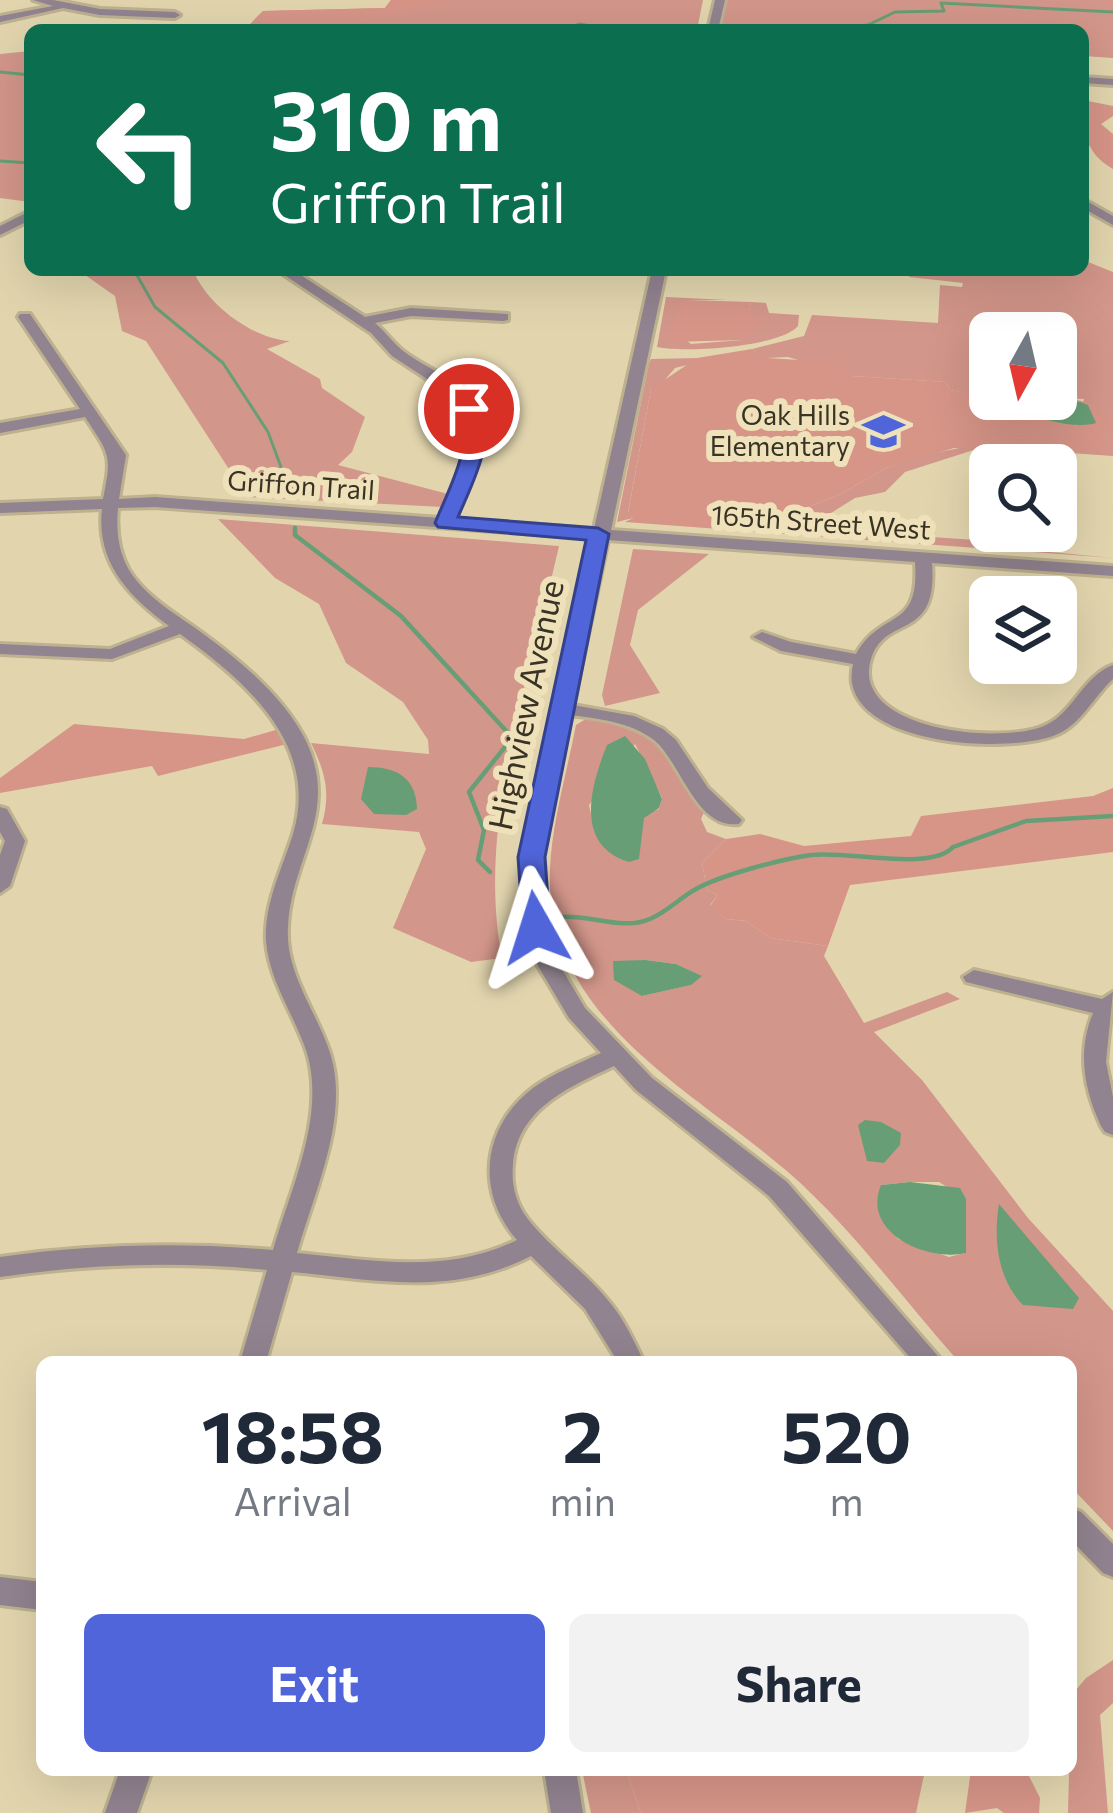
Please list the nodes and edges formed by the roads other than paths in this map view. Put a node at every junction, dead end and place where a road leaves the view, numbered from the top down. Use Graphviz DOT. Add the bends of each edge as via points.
graph roads {
  1 [pos="38,0"];
  2 [pos="83,0"];
  3 [pos="67,5"];
  4 [pos="175,15"];
  5 [pos="0,19"];
  6 [pos="293,276"];
  7 [pos="658,276"];
  8 [pos="25,317"];
  9 [pos="503,317"];
  10 [pos="361,322"];
  11 [pos="90,412"];
  12 [pos="0,428"];
  13 [pos="111,501"];
  14 [pos="0,508"];
  15 [pos="446,523"];
  16 [pos="598,534"];
  17 [pos="923,557"];
  18 [pos="1113,571"];
  19 [pos="181,627"];
  20 [pos="762,637"];
  21 [pos="0,649"];
  22 [pos="861,660"];
  23 [pos="1113,670"];
  24 [pos="562,709"];
  25 [pos="0,813"];
  26 [pos="732,820"];
  27 [pos="0,886"];
  28 [pos="974,977"];
  29 [pos="1109,1003"];
  30 [pos="613,1057"];
  31 [pos="1113,1126"];
  32 [pos="535,1242"];
  33 [pos="283,1260"];
  34 [pos="0,1267"];
  35 [pos="255,1356"];
  36 [pos="628,1356"];
  37 [pos="925,1356"];
  38 [pos="1077,1527"];
  39 [pos="1113,1564"];
  40 [pos="0,1591"];
  41 [pos="36,1595"];
  42 [pos="134,1776"];
  43 [pos="561,1776"];
  44 [pos="121,1813"];
  45 [pos="567,1813"];
  1 -- 3 [label="street"];
  2 -- 3 [label="street"];
  3 -- 4 [label="street"];
  3 -- 5 [label="street"];
  6 -- 10 [label="street"];
  7 -- 16 [label="street, Highview Avenue"];
  8 -- 11 [label="street"];
  9 -- 10 [label="street" via="411,312"];
  10 -- 15 [label="street" via="469,409 473,453"];
  11 -- 12 [label="street"];
  11 -- 13 [label="street" via="118,455"];
  13 -- 14 [label="street, Griffon Trail"];
  13 -- 15 [label="street, Griffon Trail"];
  13 -- 19 [label="street" via="118,566"];
  15 -- 16 [label="street, Griffon Trail"];
  16 -- 17 [label="street, 165th Street West"];
  16 -- 24 [label="street, Highview Avenue"];
  17 -- 18 [label="street, 165th Street West"];
  17 -- 22 [label="street" via="925,589 916,611"];
  19 -- 21 [label="street" via="112,654"];
  19 -- 33 [label="street" via="274,710 312,780 277,940 320,1053 323,1109"];
  20 -- 22 [label="street"];
  22 -- 23 [label="street" via="862,683 892,716 946,738 989,743 1061,726"];
  24 -- 26 [label="street" via="650,729 671,747 700,796"];
  24 -- 30 [label="street, Highview Avenue" via="531,857 533,913 557,982"];
  25 -- 27 [label="street" via="15,841"];
  28 -- 29 [label="street"];
  29 -- 31 [label="street" via="1094,1066"];
  30 -- 32 [label="street" via="539,1096 503,1143 505,1204"];
  30 -- 37 [label="street, Highview Avenue" via="778,1189"];
  32 -- 33 [label="street" via="498,1261 427,1275"];
  32 -- 36 [label="street" via="606,1312"];
  33 -- 34 [label="street" via="134,1253"];
  33 -- 35 [label="street"];
  38 -- 39 [label="street"];
  40 -- 41 [label="street"];
  42 -- 44 [label="street"];
  43 -- 45 [label="street"];
}
